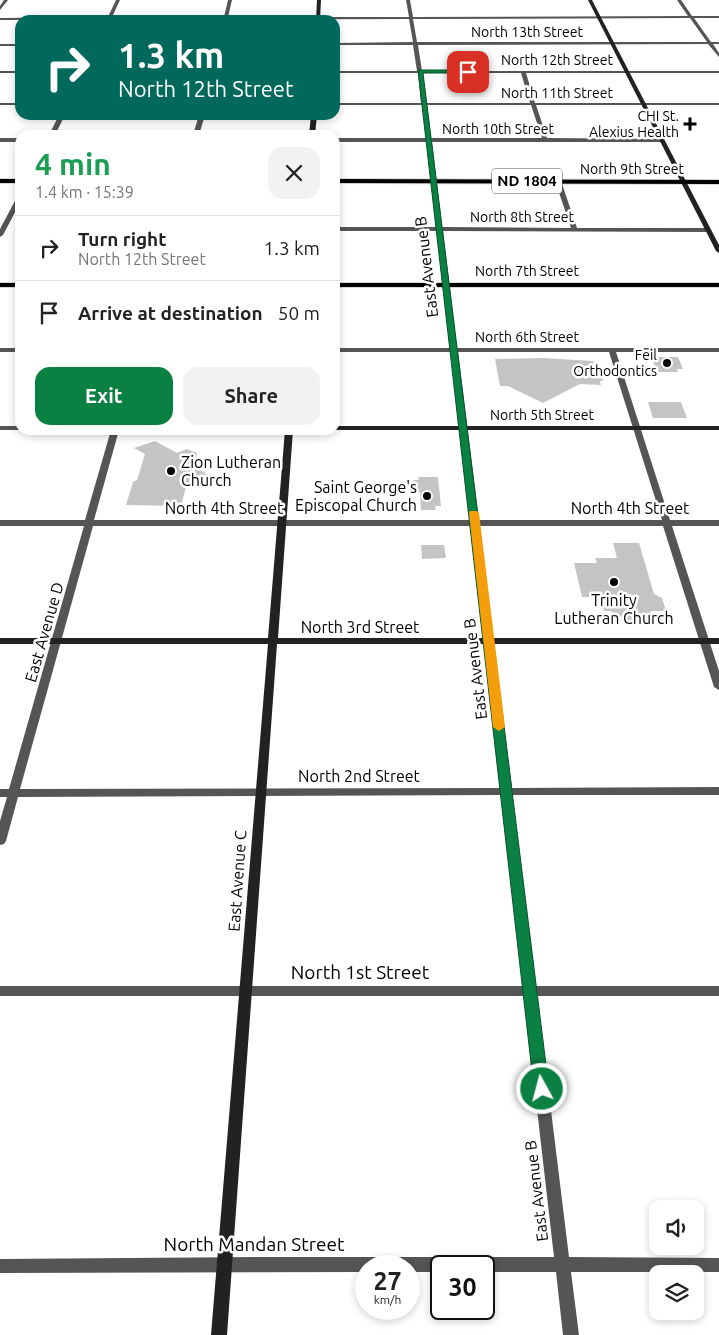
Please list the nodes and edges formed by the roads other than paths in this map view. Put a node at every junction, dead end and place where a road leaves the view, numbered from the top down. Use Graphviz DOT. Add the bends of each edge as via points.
graph roads {
  1 [pos="6,0"];
  2 [pos="118,0"];
  3 [pos="230,0"];
  4 [pos="319,0"];
  5 [pos="408,0"];
  6 [pos="590,0"];
  7 [pos="679,0"];
  8 [pos="0,9"];
  9 [pos="111,15"];
  10 [pos="227,15"];
  11 [pos="318,15"];
  12 [pos="598,17"];
  13 [pos="691,17"];
  14 [pos="719,17"];
  15 [pos="411,18"];
  16 [pos="0,19"];
  17 [pos="15,19"];
  18 [pos="340,19"];
  19 [pos="416,43"];
  20 [pos="612,43"];
  21 [pos="709,43"];
  22 [pos="719,43"];
  23 [pos="340,44"];
  24 [pos="0,45"];
  25 [pos="15,45"];
  26 [pos="719,56"];
  27 [pos="0,72"];
  28 [pos="15,72"];
  29 [pos="340,72"];
  30 [pos="420,72"];
  31 [pos="523,72"];
  32 [pos="627,72"];
  33 [pos="719,72"];
  34 [pos="0,104"];
  35 [pos="15,104"];
  36 [pos="340,104"];
  37 [pos="424,104"];
  38 [pos="534,104"];
  39 [pos="643,104"];
  40 [pos="719,104"];
  41 [pos="0,140"];
  42 [pos="15,140"];
  43 [pos="340,140"];
  44 [pos="429,140"];
  45 [pos="545,140"];
  46 [pos="662,140"];
  47 [pos="0,181"];
  48 [pos="15,181"];
  49 [pos="340,182"];
  50 [pos="434,182"];
  51 [pos="558,182"];
  52 [pos="684,182"];
  53 [pos="719,182"];
  54 [pos="15,206"];
  55 [pos="340,229"];
  56 [pos="439,229"];
  57 [pos="574,229"];
  58 [pos="708,230"];
  59 [pos="1,231"];
  60 [pos="719,251"];
  61 [pos="446,284"];
  62 [pos="0,285"];
  63 [pos="15,285"];
  64 [pos="340,285"];
  65 [pos="719,285"];
  66 [pos="454,349"];
  67 [pos="0,350"];
  68 [pos="15,350"];
  69 [pos="340,350"];
  70 [pos="612,350"];
  71 [pos="719,350"];
  72 [pos="0,428"];
  73 [pos="15,428"];
  74 [pos="340,428"];
  75 [pos="464,428"];
  76 [pos="636,428"];
  77 [pos="719,428"];
  78 [pos="114,435"];
  79 [pos="289,435"];
  80 [pos="0,523"];
  81 [pos="90,523"];
  82 [pos="282,523"];
  83 [pos="475,523"];
  84 [pos="666,523"];
  85 [pos="719,523"];
  86 [pos="704,641"];
  87 [pos="719,641"];
  88 [pos="0,642"];
  89 [pos="57,642"];
  90 [pos="273,642"];
  91 [pos="489,642"];
  92 [pos="719,688"];
  93 [pos="719,791"];
  94 [pos="261,792"];
  95 [pos="507,792"];
  96 [pos="0,793"];
  97 [pos="14,793"];
  98 [pos="0,841"];
  99 [pos="247,990"];
  100 [pos="0,991"];
  101 [pos="530,991"];
  102 [pos="719,991"];
  103 [pos="224,1264"];
  104 [pos="719,1265"];
  105 [pos="0,1266"];
  106 [pos="563,1266"];
  107 [pos="219,1335"];
  108 [pos="571,1335"];
  1 -- 8 [label="street"];
  2 -- 9 [label="street"];
  3 -- 10 [label="street"];
  4 -- 11 [label="street"];
  5 -- 15 [label="street, East Avenue B"];
  6 -- 12 [label="street"];
  7 -- 13 [label="street"];
  12 -- 13 [label="street"];
  12 -- 15 [label="street"];
  12 -- 20 [label="street"];
  13 -- 14 [label="street"];
  13 -- 21 [label="street"];
  15 -- 18 [label="street"];
  15 -- 19 [label="street, East Avenue B"];
  16 -- 17 [label="street"];
  19 -- 20 [label="street, North 13th Street"];
  19 -- 23 [label="street, North 13th Street"];
  19 -- 30 [label="street, East Avenue B"];
  20 -- 21 [label="street, North 13th Street"];
  20 -- 32 [label="street"];
  21 -- 22 [label="street, North 13th Street"];
  21 -- 26 [label="street"];
  24 -- 25 [label="street"];
  27 -- 28 [label="street"];
  29 -- 30 [label="street, North 12th Street"];
  30 -- 31 [label="street, North 12th Street"];
  30 -- 37 [label="street, East Avenue B"];
  31 -- 32 [label="street, North 12th Street"];
  31 -- 38 [label="street"];
  32 -- 33 [label="street, North 12th Street"];
  32 -- 39 [label="street"];
  34 -- 35 [label="street"];
  36 -- 37 [label="street, North 11th Street"];
  37 -- 38 [label="street, North 11th Street"];
  37 -- 44 [label="street, East Avenue B"];
  38 -- 39 [label="street, North 11th Street"];
  38 -- 45 [label="street"];
  39 -- 40 [label="street, North 11th Street"];
  39 -- 46 [label="street"];
  41 -- 42 [label="street"];
  43 -- 44 [label="street, North 10th Street"];
  44 -- 45 [label="street, North 10th Street"];
  44 -- 50 [label="street, East Avenue B"];
  45 -- 46 [label="street, North 10th Street"];
  46 -- 52 [label="street"];
  47 -- 48 [label="main road"];
  49 -- 50 [label="main road, North 9th Street / ND 1804"];
  50 -- 51 [label="main road, North 9th Street / ND 1804"];
  50 -- 56 [label="street, East Avenue B"];
  51 -- 52 [label="main road, North 9th Street / ND 1804"];
  51 -- 57 [label="street"];
  52 -- 53 [label="main road, North 9th Street / ND 1804"];
  52 -- 58 [label="street"];
  54 -- 59 [label="street"];
  55 -- 56 [label="street, North 8th Street"];
  56 -- 57 [label="street, North 8th Street"];
  56 -- 61 [label="street, East Avenue B"];
  57 -- 58 [label="street, North 8th Street"];
  58 -- 60 [label="street"];
  61 -- 64 [label="main road, North 7th Street"];
  61 -- 65 [label="main road, North 7th Street"];
  61 -- 66 [label="street, East Avenue B"];
  62 -- 63 [label="main road"];
  66 -- 69 [label="street, North 6th Street"];
  66 -- 70 [label="street, North 6th Street"];
  66 -- 75 [label="street, East Avenue B"];
  67 -- 68 [label="street"];
  70 -- 71 [label="street, North 6th Street"];
  70 -- 76 [label="street"];
  72 -- 73 [label="street"];
  74 -- 75 [label="street, North 5th Street"];
  75 -- 76 [label="street, North 5th Street"];
  75 -- 83 [label="street, East Avenue B"];
  76 -- 77 [label="street, North 5th Street"];
  76 -- 84 [label="street"];
  78 -- 81 [label="street, East Avenue D"];
  79 -- 82 [label="street, East Avenue C"];
  80 -- 81 [label="street, North 4th Street"];
  81 -- 82 [label="street, North 4th Street"];
  81 -- 89 [label="street, East Avenue D"];
  82 -- 83 [label="street, North 4th Street"];
  82 -- 90 [label="street, East Avenue C"];
  83 -- 84 [label="street, North 4th Street"];
  83 -- 91 [label="street, East Avenue B"];
  84 -- 85 [label="street, North 4th Street"];
  84 -- 86 [label="street"];
  86 -- 87 [label="street, North 3rd Street"];
  86 -- 91 [label="street, North 3rd Street"];
  86 -- 92 [label="street"];
  88 -- 89 [label="street, North 3rd Street"];
  89 -- 90 [label="street, North 3rd Street"];
  89 -- 97 [label="street, East Avenue D"];
  90 -- 91 [label="street, North 3rd Street"];
  90 -- 94 [label="street, East Avenue C"];
  91 -- 95 [label="street, East Avenue B"];
  93 -- 95 [label="street, North 2nd Street"];
  94 -- 95 [label="street, North 2nd Street"];
  94 -- 97 [label="street, North 2nd Street"];
  94 -- 99 [label="street, East Avenue C"];
  95 -- 101 [label="street, East Avenue B"];
  96 -- 97 [label="street, North 2nd Street"];
  97 -- 98 [label="street, East Avenue D"];
  99 -- 100 [label="street, North 1st Street"];
  99 -- 101 [label="street, North 1st Street"];
  99 -- 103 [label="street, East Avenue C"];
  101 -- 102 [label="street, North 1st Street"];
  101 -- 106 [label="street, East Avenue B"];
  103 -- 105 [label="street, North Mandan Street"];
  103 -- 106 [label="street, North Mandan Street"];
  103 -- 107 [label="street, East Avenue C"];
  104 -- 106 [label="street, North Mandan Street"];
  106 -- 108 [label="street, East Avenue B"];
}
